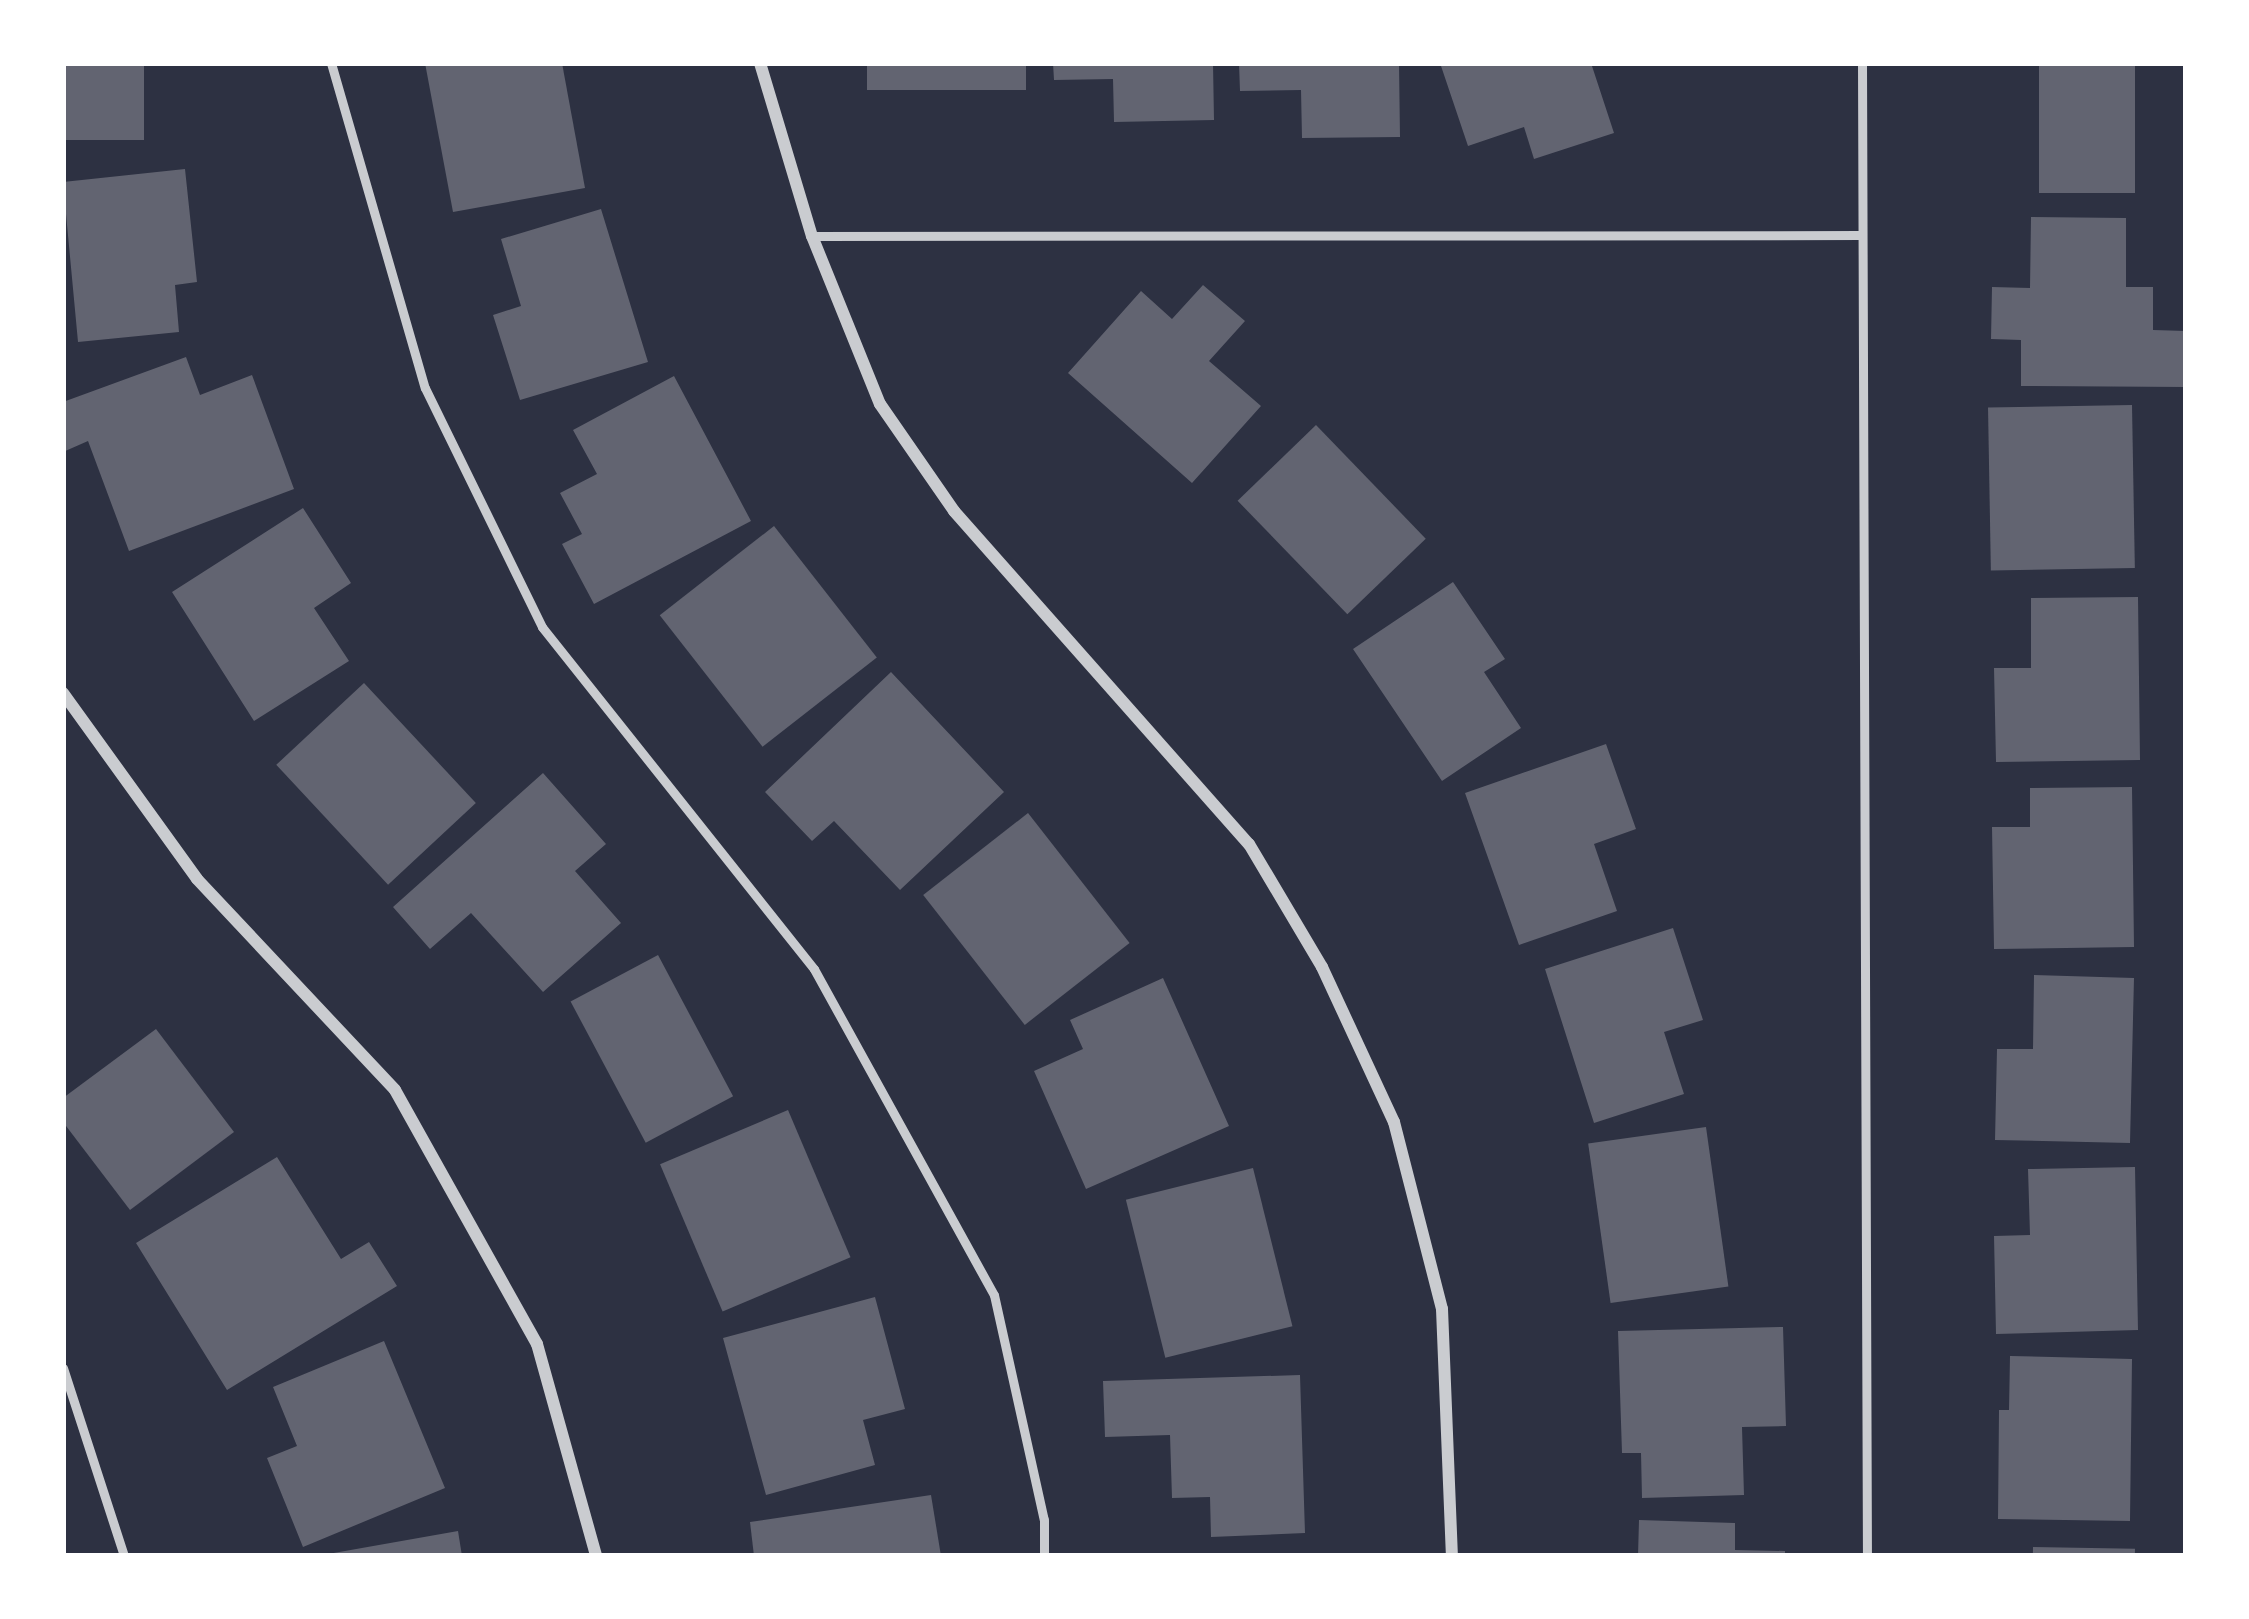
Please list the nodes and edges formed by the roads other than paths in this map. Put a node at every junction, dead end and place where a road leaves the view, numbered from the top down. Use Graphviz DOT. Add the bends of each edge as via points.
graph roads {
  1 [pos="331,63"];
  2 [pos="760,63"];
  3 [pos="1862,63"];
  4 [pos="1860,235"];
  5 [pos="812,236"];
  6 [pos="63,693"];
  7 [pos="63,1367"];
  8 [pos="124,1556"];
  9 [pos="596,1556"];
  10 [pos="1044,1556"];
  11 [pos="1452,1556"];
  12 [pos="1868,1556"];
  1 -- 10 [label="lane" via="424,388 542,627 814,968 994,1295 1044,1520"];
  2 -- 5 [label="street"];
  3 -- 4 [label="lane"];
  4 -- 5 [label="lane"];
  4 -- 12 [label="lane"];
  5 -- 11 [label="street" via="880,404 954,512 1249,844 1322,968 1394,1122 1442,1309"];
  6 -- 9 [label="street" via="196,879 395,1090 537,1344"];
  7 -- 8 [label="lane"];
}
